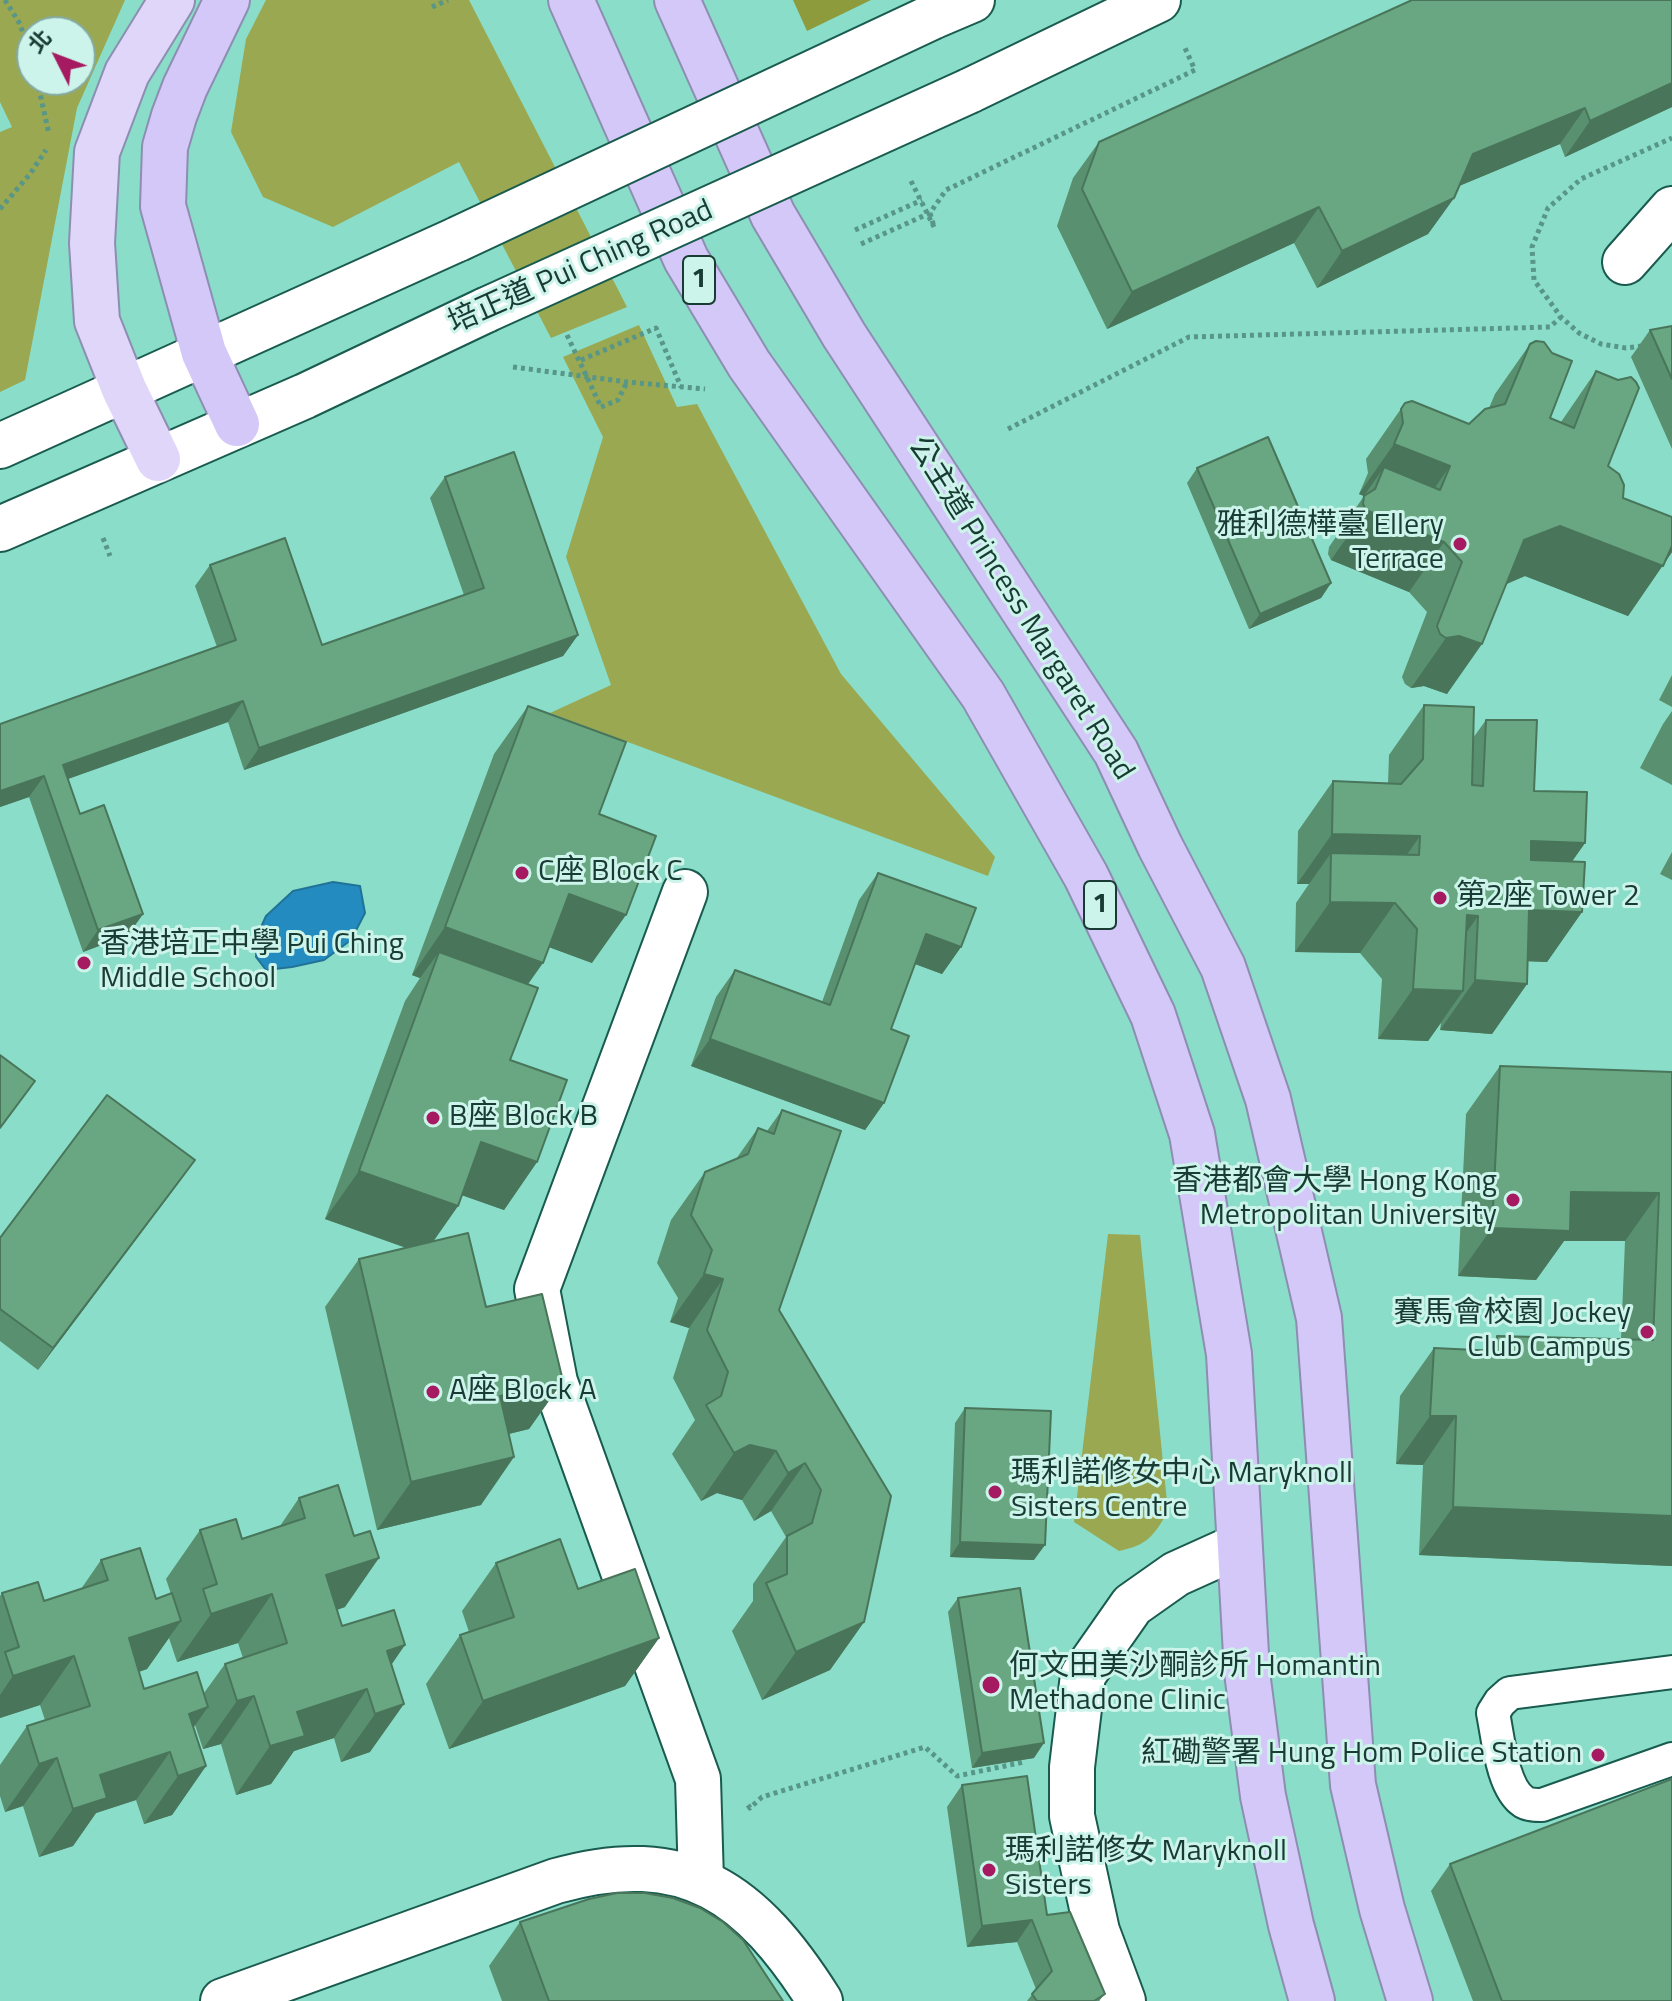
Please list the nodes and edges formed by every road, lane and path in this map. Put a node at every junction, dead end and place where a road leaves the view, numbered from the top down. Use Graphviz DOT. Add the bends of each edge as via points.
graph roads {
  1 [pos="5,0"];
  2 [pos="172,0"];
  3 [pos="227,0"];
  4 [pos="448,0"];
  5 [pos="677,0"];
  6 [pos="707,0"];
  7 [pos="972,0"];
  8 [pos="1158,0"];
  9 [pos="432,7"];
  10 [pos="571,11"];
  11 [pos="16,18"];
  12 [pos="1185,48"];
  13 [pos="41,96"];
  14 [pos="721,102"];
  15 [pos="1672,138"];
  16 [pos="911,181"];
  17 [pos="922,200"];
  18 [pos="0,209"];
  19 [pos="1672,209"];
  20 [pos="930,213"];
  21 [pos="855,230"];
  22 [pos="861,244"];
  23 [pos="1625,262"];
  24 [pos="1561,317"];
  25 [pos="567,335"];
  26 [pos="1650,345"];
  27 [pos="204,353"];
  28 [pos="581,360"];
  29 [pos="513,367"];
  30 [pos="627,382"];
  31 [pos="681,387"];
  32 [pos="124,389"];
  33 [pos="705,389"];
  34 [pos="237,424"];
  35 [pos="1008,429"];
  36 [pos="0,446"];
  37 [pos="158,459"];
  38 [pos="0,529"];
  39 [pos="685,892"];
  40 [pos="1238,1546"];
  41 [pos="1672,1672"];
  42 [pos="1672,1759"];
  43 [pos="1030,1761"];
  44 [pos="750,1808"];
  45 [pos="701,1881"];
  46 [pos="223,2001"];
  47 [pos="820,2001"];
  48 [pos="1123,2001"];
  49 [pos="1312,2001"];
  50 [pos="1410,2001"];
  1 -- 11 [label="path"];
  2 -- 32 [label="main road" via="127,73 97,152 92,243 97,321"];
  3 -- 27 [label="highway" via="185,87 165,147 162,175 163,206"];
  4 -- 9 [label="path"];
  5 -- 14 [label="highway, 公主道 Princess Margaret Road"];
  6 -- 14 [label="highway"];
  7 -- 27 [label="main road, bridge"];
  8 -- 34 [label="main road, 培正道 Pui Ching Road, bridge"];
  10 -- 40 [label="highway, 1" via="686,259 749,364 983,695 1086,876 1153,1015 1192,1134 1229,1354"];
  12 -- 20 [label="path" via="1195,70 946,190"];
  13 -- 18 [label="path" via="51,142"];
  14 -- 50 [label="highway, 公主道 Princess Margaret Road" via="773,215 827,307 1116,752 1223,967 1268,1099 1319,1318 1353,1785"];
  15 -- 24 [label="path" via="1581,179 1548,208 1532,247 1534,280"];
  16 -- 17 [label="path, bridge"];
  17 -- 20 [label="path, bridge" via="934,227"];
  17 -- 21 [label="path, bridge"];
  19 -- 23 [label="main road"];
  20 -- 22 [label="path"];
  24 -- 26 [label="path" via="1601,344"];
  24 -- 35 [label="path" via="1550,327 1189,337"];
  25 -- 28 [label="path, bridge"];
  27 -- 32 [label="main road"];
  27 -- 34 [label="highway"];
  28 -- 30 [label="path, bridge" via="601,407 618,400"];
  28 -- 31 [label="path" via="656,328"];
  29 -- 30 [label="path"];
  30 -- 31 [label="path"];
  31 -- 33 [label="path"];
  32 -- 36 [label="main road"];
  32 -- 37 [label="main road"];
  34 -- 37 [label="main road, 培正道 Pui Ching Road"];
  37 -- 38 [label="main road, 培正道 Pui Ching Road"];
  39 -- 45 [label="main road" via="537,1289 555,1382 698,1779"];
  40 -- 48 [label="main road" via="1176,1574 1132,1605 1083,1675 1072,1816 1097,1931"];
  40 -- 49 [label="highway, 1" via="1263,1796"];
  41 -- 42 [label="lane" via="1510,1693 1493,1713 1507,1778 1526,1804 1542,1805"];
  43 -- 44 [label="path" via="957,1776 925,1747 762,1797"];
  45 -- 46 [label="main road" via="636,1867 579,1875"];
  45 -- 47 [label="main road" via="729,1896 771,1933"];
}
